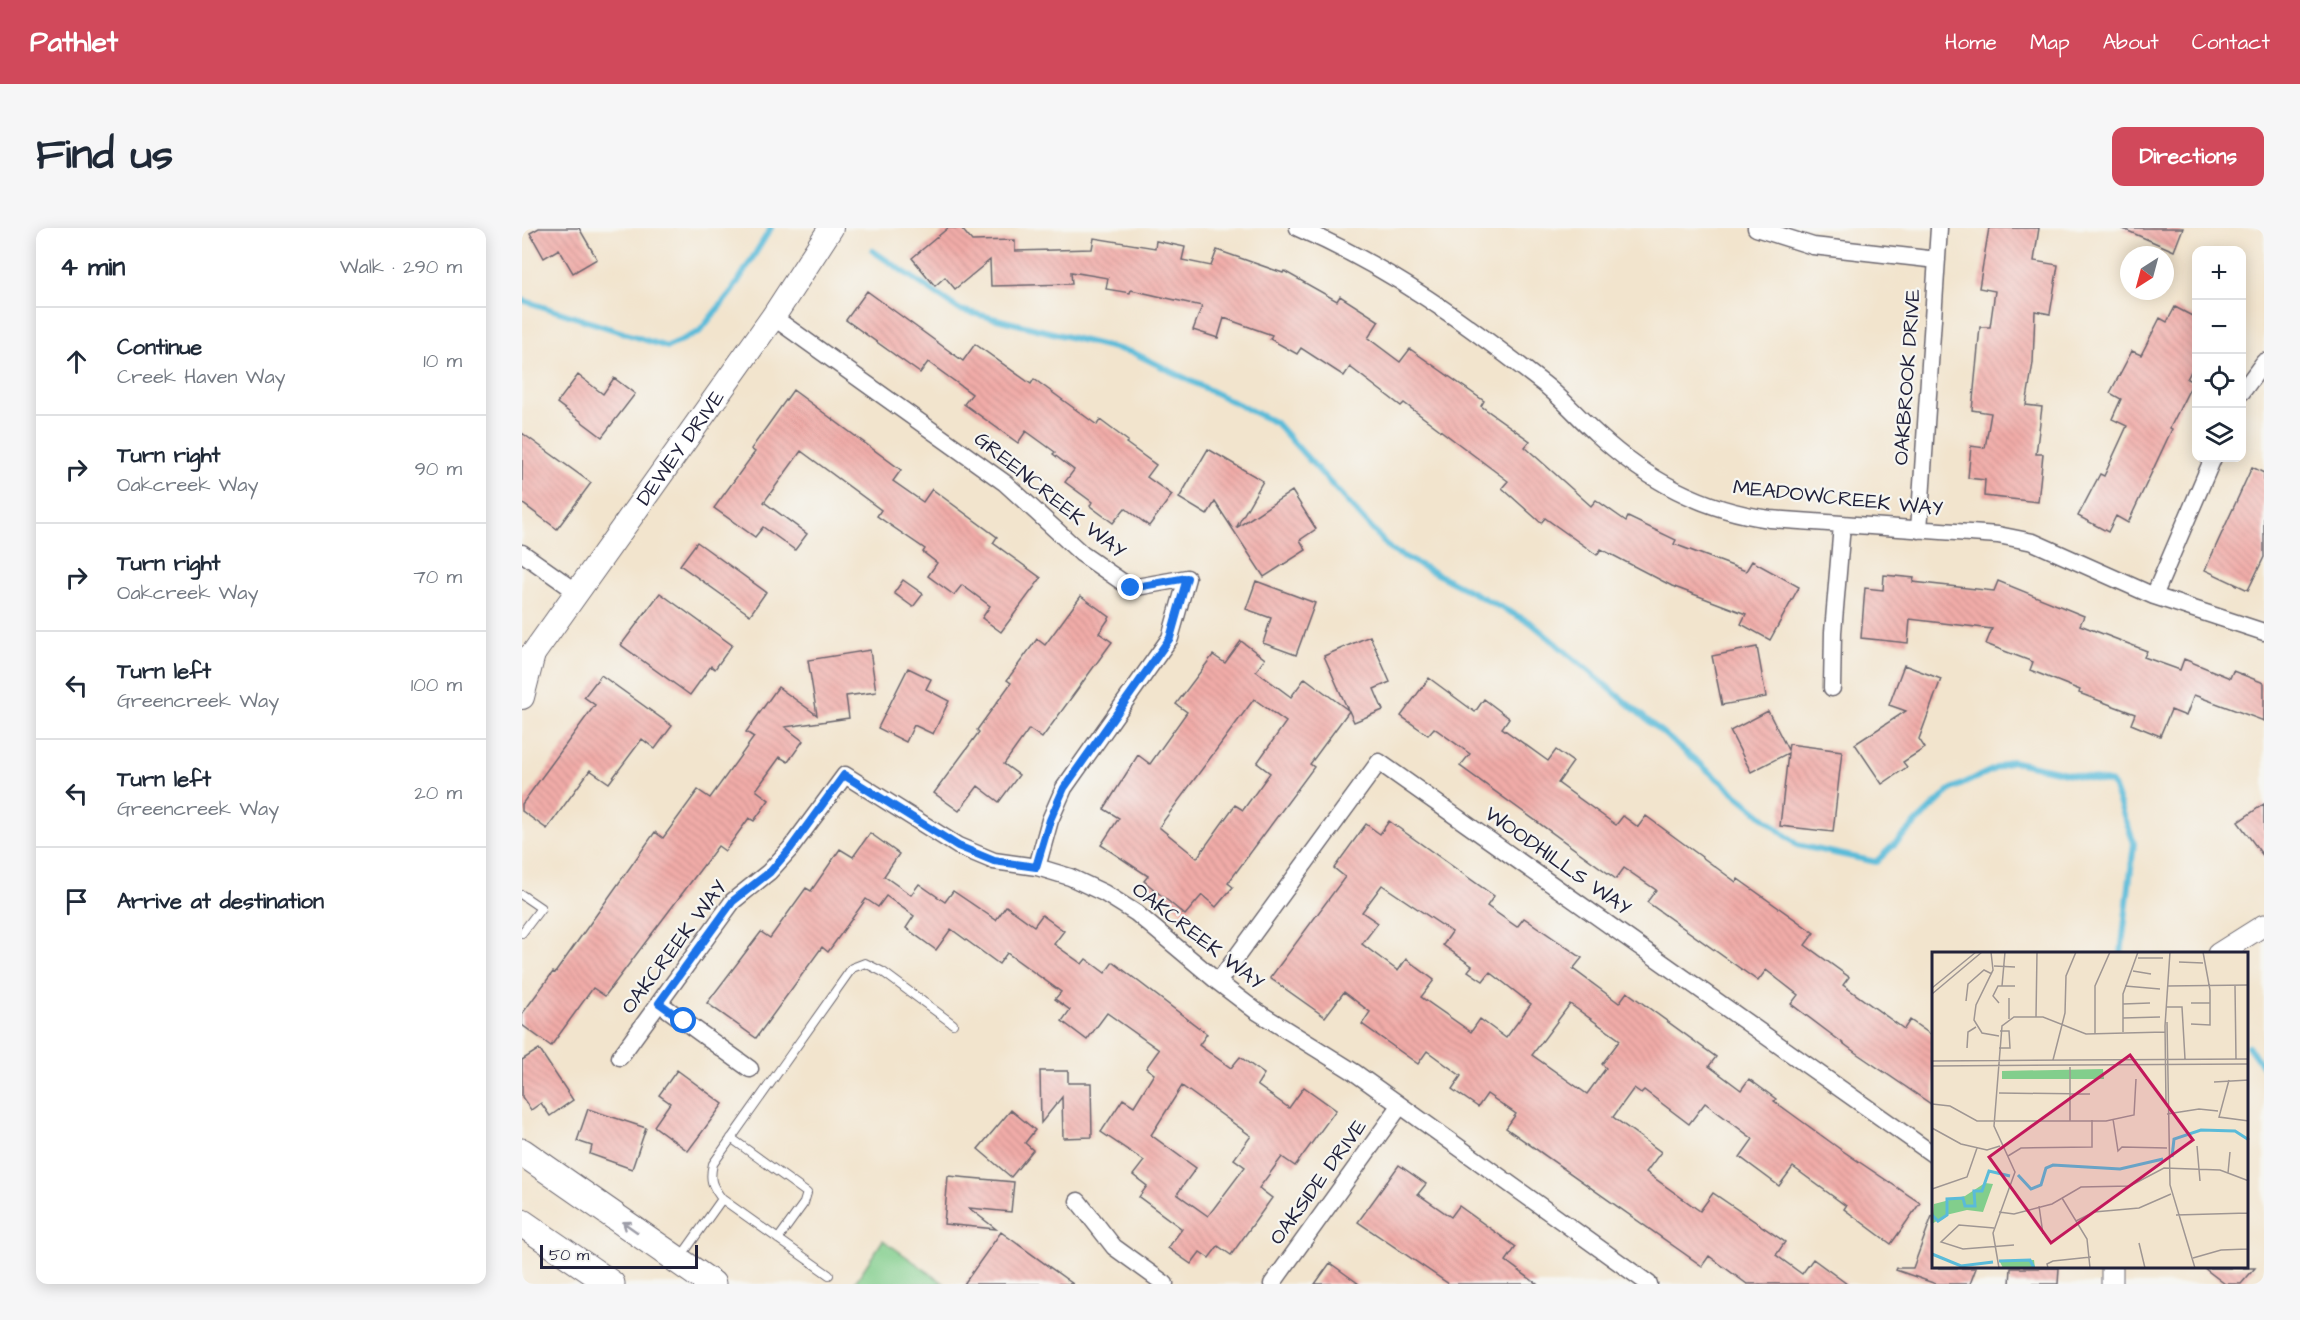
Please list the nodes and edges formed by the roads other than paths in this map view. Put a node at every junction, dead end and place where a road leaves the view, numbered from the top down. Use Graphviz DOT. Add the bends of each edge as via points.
graph roads {
  1 [pos="831,228"];
  2 [pos="1298,228"];
  3 [pos="1756,228"];
  4 [pos="1939,228"];
  5 [pos="1937,260"];
  6 [pos="773,317"];
  7 [pos="2264,362"];
  8 [pos="2246,385"];
  9 [pos="2211,462"];
  10 [pos="1842,525"];
  11 [pos="1919,530"];
  12 [pos="522,553"];
  13 [pos="577,592"];
  14 [pos="2154,596"];
  15 [pos="2264,632"];
  16 [pos="527,658"];
  17 [pos="1832,688"];
  18 [pos="522,698"];
  19 [pos="1036,867"];
  20 [pos="522,895"];
  21 [pos="2264,925"];
  22 [pos="522,933"];
  23 [pos="2221,952"];
  24 [pos="1218,982"];
  25 [pos="659,1003"];
  26 [pos="954,1024"];
  27 [pos="620,1057"];
  28 [pos="750,1069"];
  29 [pos="1400,1106"];
  30 [pos="731,1138"];
  31 [pos="522,1152"];
  32 [pos="1932,1154"];
  33 [pos="722,1198"];
  34 [pos="1078,1201"];
  35 [pos="522,1223"];
  36 [pos="778,1239"];
  37 [pos="678,1260"];
  38 [pos="829,1275"];
  39 [pos="611,1284"];
  40 [pos="712,1284"];
  41 [pos="1165,1284"];
  42 [pos="1272,1284"];
  43 [pos="1649,1284"];
  1 -- 6 [label="main road, DEWEY DRIVE"];
  2 -- 10 [label="street, MEADOWCREEK WAY" via="1419,290 1556,394 1628,461 1658,482 1696,501 1736,514"];
  3 -- 5 [label="street" via="1813,246"];
  4 -- 5 [label="street, OAKBROOK DRIVE"];
  5 -- 11 [label="street, OAKBROOK DRIVE"];
  6 -- 13 [label="main road, DEWEY DRIVE"];
  6 -- 19 [label="street, GREENCREEK WAY" via="1005,483 1082,554 1131,588 1187,578 1170,638 1064,788"];
  7 -- 8 [label="street"];
  9 -- 14 [label="street"];
  10 -- 11 [label="street, MEADOWCREEK WAY"];
  10 -- 17 [label="street"];
  11 -- 14 [label="street, MEADOWCREEK WAY" via="2033,543"];
  12 -- 13 [label="street"];
  13 -- 16 [label="main road, DEWEY DRIVE"];
  14 -- 15 [label="street, MEADOWCREEK WAY"];
  16 -- 18 [label="main road"];
  19 -- 24 [label="street, OAKCREEK WAY" via="1095,889 1136,913"];
  19 -- 25 [label="street, OAKCREEK WAY" via="994,861 958,846 844,775 770,872 733,901"];
  20 -- 22 [label="lane" via="541,908"];
  21 -- 23 [label="street"];
  24 -- 29 [label="street, OAKCREEK WAY"];
  24 -- 32 [label="street, WOODHILLS WAY" via="1379,762"];
  25 -- 27 [label="street, OAKCREEK WAY"];
  25 -- 28 [label="street"];
  26 -- 30 [label="lane" via="883,972 865,963 852,968"];
  29 -- 42 [label="street, OAKSIDE DRIVE"];
  29 -- 43 [label="street, OAKCREEK WAY"];
  30 -- 33 [label="lane" via="713,1164 710,1176 712,1186"];
  30 -- 36 [label="lane" via="807,1193"];
  37 -- 31 [label="main road, one-way"];
  33 -- 36 [label="lane"];
  33 -- 37 [label="lane"];
  34 -- 41 [label="street" via="1114,1247"];
  35 -- 39 [label="main road"];
  36 -- 38 [label="lane"];
  37 -- 40 [label="main road"];
}
